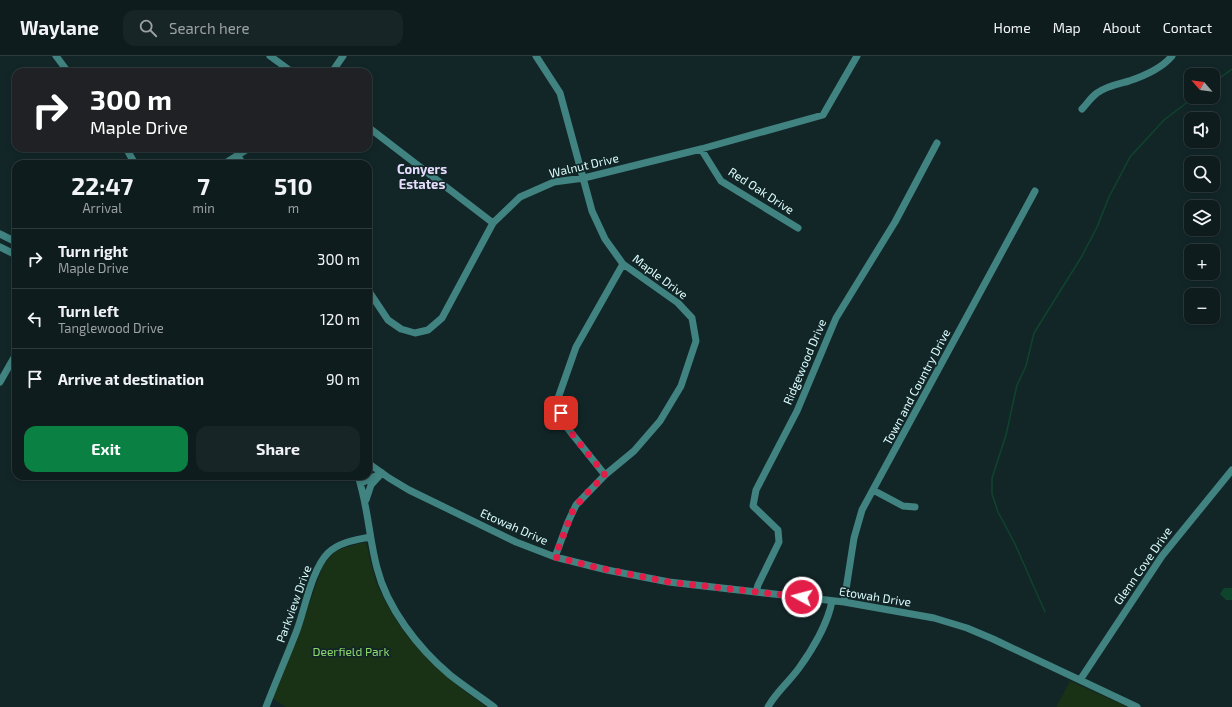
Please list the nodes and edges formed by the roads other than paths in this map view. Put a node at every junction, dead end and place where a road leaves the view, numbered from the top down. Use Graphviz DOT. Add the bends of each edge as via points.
graph roads {
  1 [pos="56,56"];
  2 [pos="270,56"];
  3 [pos="343,56"];
  4 [pos="536,56"];
  5 [pos="857,56"];
  6 [pos="1172,56"];
  7 [pos="65,68"];
  8 [pos="286,68"];
  9 [pos="335,68"];
  10 [pos="1082,110"];
  11 [pos="372,130"];
  12 [pos="937,143"];
  13 [pos="701,149"];
  14 [pos="244,152"];
  15 [pos="238,156"];
  16 [pos="231,160"];
  17 [pos="240,160"];
  18 [pos="584,178"];
  19 [pos="1035,191"];
  20 [pos="493,222"];
  21 [pos="798,228"];
  22 [pos="0,234"];
  23 [pos="12,240"];
  24 [pos="0,247"];
  25 [pos="12,253"];
  26 [pos="623,264"];
  27 [pos="372,296"];
  28 [pos="12,361"];
  29 [pos="0,382"];
  30 [pos="372,466"];
  31 [pos="1232,470"];
  32 [pos="382,473"];
  33 [pos="605,475"];
  34 [pos="372,476"];
  35 [pos="360,480"];
  36 [pos="873,490"];
  37 [pos="365,502"];
  38 [pos="915,507"];
  39 [pos="370,537"];
  40 [pos="555,557"];
  41 [pos="756,592"];
  42 [pos="832,601"];
  43 [pos="844,602"];
  44 [pos="1080,680"];
  45 [pos="266,707"];
  46 [pos="494,707"];
  47 [pos="768,707"];
  48 [pos="1137,707"];
  1 -- 7 [label="street"];
  2 -- 8 [label="street"];
  3 -- 9 [label="street"];
  4 -- 18 [label="street, Maple Drive" via="560,93"];
  5 -- 13 [label="street, Walnut Drive" via="823,115"];
  6 -- 10 [label="street" via="1147,74 1096,93"];
  11 -- 20 [label="street"];
  12 -- 41 [label="street, Ridgewood Drive" via="895,222 836,318 797,411 756,490 753,506 778,530 779,542"];
  13 -- 18 [label="street, Walnut Drive"];
  13 -- 21 [label="street, Red Oak Drive" via="721,181"];
  14 -- 15 [label="street"];
  15 -- 16 [label="street"];
  15 -- 17 [label="street"];
  18 -- 20 [label="street, Walnut Drive" via="554,182 520,197"];
  18 -- 26 [label="street, Maple Drive" via="592,211 605,239"];
  19 -- 36 [label="street, Town and Country Drive"];
  20 -- 27 [label="street, Walnut Drive" via="442,318 428,330 415,333 401,329 388,320"];
  22 -- 23 [label="street"];
  24 -- 25 [label="street"];
  26 -- 33 [label="street" via="576,347 557,401 565,425"];
  26 -- 33 [label="street, Maple Drive" via="678,303 692,318 696,341 681,386 660,422 634,451"];
  28 -- 29 [label="street"];
  30 -- 32 [label="street, Etowah Drive"];
  31 -- 44 [label="street, Glenn Cove Drive" via="1162,556"];
  32 -- 34 [label="street"];
  32 -- 37 [label="street" via="371,486"];
  32 -- 40 [label="street, Etowah Drive" via="402,486 516,542"];
  33 -- 40 [label="street, Maple Drive" via="573,510"];
  35 -- 37 [label="street"];
  36 -- 38 [label="street" via="903,506"];
  36 -- 43 [label="street, Town and Country Drive" via="856,527"];
  37 -- 39 [label="street"];
  39 -- 45 [label="street, Parkview Drive" via="337,546 321,562"];
  39 -- 46 [label="street" via="379,576 388,598 415,639 451,676"];
  40 -- 41 [label="street, Etowah Drive" via="669,582"];
  41 -- 42 [label="street, Etowah Drive"];
  42 -- 43 [label="street, Etowah Drive"];
  42 -- 47 [label="street" via="810,652"];
  43 -- 44 [label="street, Etowah Drive" via="926,616 958,625"];
  44 -- 48 [label="street, Etowah Drive"];
}
